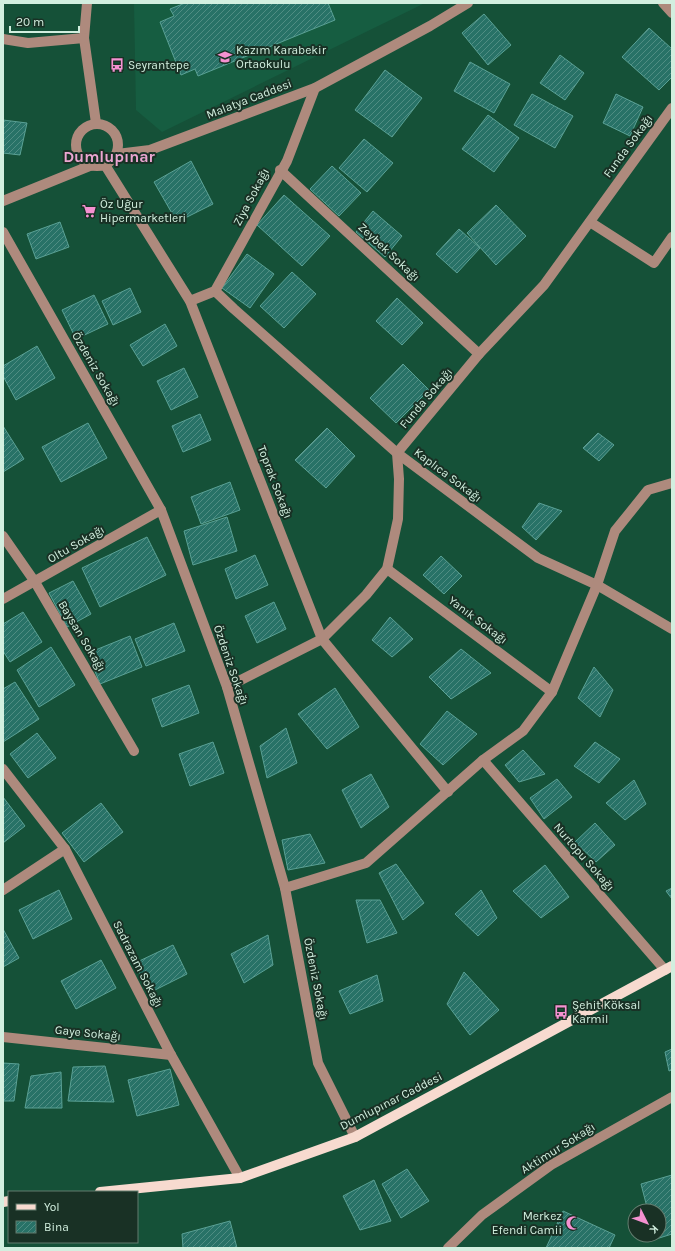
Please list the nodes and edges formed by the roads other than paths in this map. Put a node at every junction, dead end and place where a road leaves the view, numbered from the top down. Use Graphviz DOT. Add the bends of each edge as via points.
graph roads {
  1 [pos="86,3"];
  2 [pos="468,3"];
  3 [pos="663,3"];
  4 [pos="672,13"];
  5 [pos="84,38"];
  6 [pos="3,39"];
  7 [pos="316,88"];
  8 [pos="672,108"];
  9 [pos="96,123"];
  10 [pos="117,154"];
  11 [pos="105,164"];
  12 [pos="92,166"];
  13 [pos="280,170"];
  14 [pos="3,201"];
  15 [pos="590,222"];
  16 [pos="3,232"];
  17 [pos="672,237"];
  18 [pos="215,291"];
  19 [pos="190,301"];
  20 [pos="479,354"];
  21 [pos="397,453"];
  22 [pos="672,483"];
  23 [pos="160,510"];
  24 [pos="3,536"];
  25 [pos="387,570"];
  26 [pos="36,582"];
  27 [pos="597,586"];
  28 [pos="3,599"];
  29 [pos="672,629"];
  30 [pos="322,639"];
  31 [pos="227,687"];
  32 [pos="552,692"];
  33 [pos="134,751"];
  34 [pos="483,760"];
  35 [pos="4,771"];
  36 [pos="448,792"];
  37 [pos="65,849"];
  38 [pos="285,888"];
  39 [pos="3,890"];
  40 [pos="669,968"];
  41 [pos="3,1037"];
  42 [pos="171,1055"];
  43 [pos="672,1097"];
  44 [pos="355,1137"];
  45 [pos="240,1178"];
  46 [pos="110,1191"];
  47 [pos="448,1248"];
  1 -- 5 [label="street"];
  2 -- 7 [label="street, Malatya Caddesi"];
  3 -- 4 [label="street"];
  5 -- 6 [label="street" via="28,43"];
  5 -- 9 [label="street"];
  7 -- 10 [label="street, Malatya Caddesi" via="150,150"];
  7 -- 13 [label="street, Ziya Sokağı"];
  8 -- 15 [label="street, Funda Sokağı"];
  9 -- 10 [label="street" via="110,127 115,133 118,139"];
  9 -- 12 [label="street" via="84,128 76,146 81,158"];
  10 -- 11 [label="street"];
  11 -- 12 [label="street"];
  11 -- 19 [label="street, Toprak Sokağı"];
  12 -- 14 [label="street"];
  13 -- 18 [label="street, Ziya Sokağı"];
  13 -- 20 [label="street, Zeybek Sokağı"];
  15 -- 17 [label="street" via="654,263"];
  15 -- 20 [label="street, Funda Sokağı" via="544,285"];
  16 -- 23 [label="street, Özdeniz Sokağı"];
  18 -- 19 [label="street"];
  18 -- 21 [label="street, Kaplıca Sokağı"];
  19 -- 30 [label="street, Toprak Sokağı"];
  20 -- 21 [label="street, Funda Sokağı"];
  21 -- 25 [label="street" via="398,519"];
  21 -- 27 [label="street, Kaplıca Sokağı" via="538,558"];
  22 -- 27 [label="street" via="648,490 615,531"];
  23 -- 26 [label="street, Oltu Sokağı"];
  23 -- 31 [label="street, Özdeniz Sokağı"];
  24 -- 26 [label="street, Baysan Sokağı"];
  25 -- 30 [label="street"];
  25 -- 32 [label="street, Yanık Sokağı"];
  26 -- 28 [label="street, Oltu Sokağı"];
  26 -- 33 [label="street, Baysan Sokağı"];
  27 -- 29 [label="street, Kaplıca Sokağı"];
  27 -- 32 [label="street"];
  30 -- 31 [label="street"];
  30 -- 36 [label="street, Toprak Sokağı"];
  31 -- 38 [label="street, Özdeniz Sokağı"];
  32 -- 34 [label="street" via="523,731"];
  34 -- 36 [label="street"];
  34 -- 40 [label="street, Nurtopu Sokağı"];
  35 -- 37 [label="street, Sadrazam Sokağı"];
  36 -- 38 [label="street" via="366,863"];
  37 -- 39 [label="street"];
  37 -- 42 [label="street, Sadrazam Sokağı"];
  38 -- 44 [label="street, Özdeniz Sokağı" via="318,1063"];
  40 -- 44 [label="main road, Dumlupınar Caddesi"];
  41 -- 42 [label="street, Gaye Sokağı"];
  42 -- 45 [label="street, Sadrazam Sokağı"];
  43 -- 47 [label="street, Aktimur Sokağı" via="551,1165 482,1215"];
  44 -- 45 [label="main road, Dumlupınar Caddesi"];
  45 -- 46 [label="main road, Dumlupınar Caddesi"];
}
